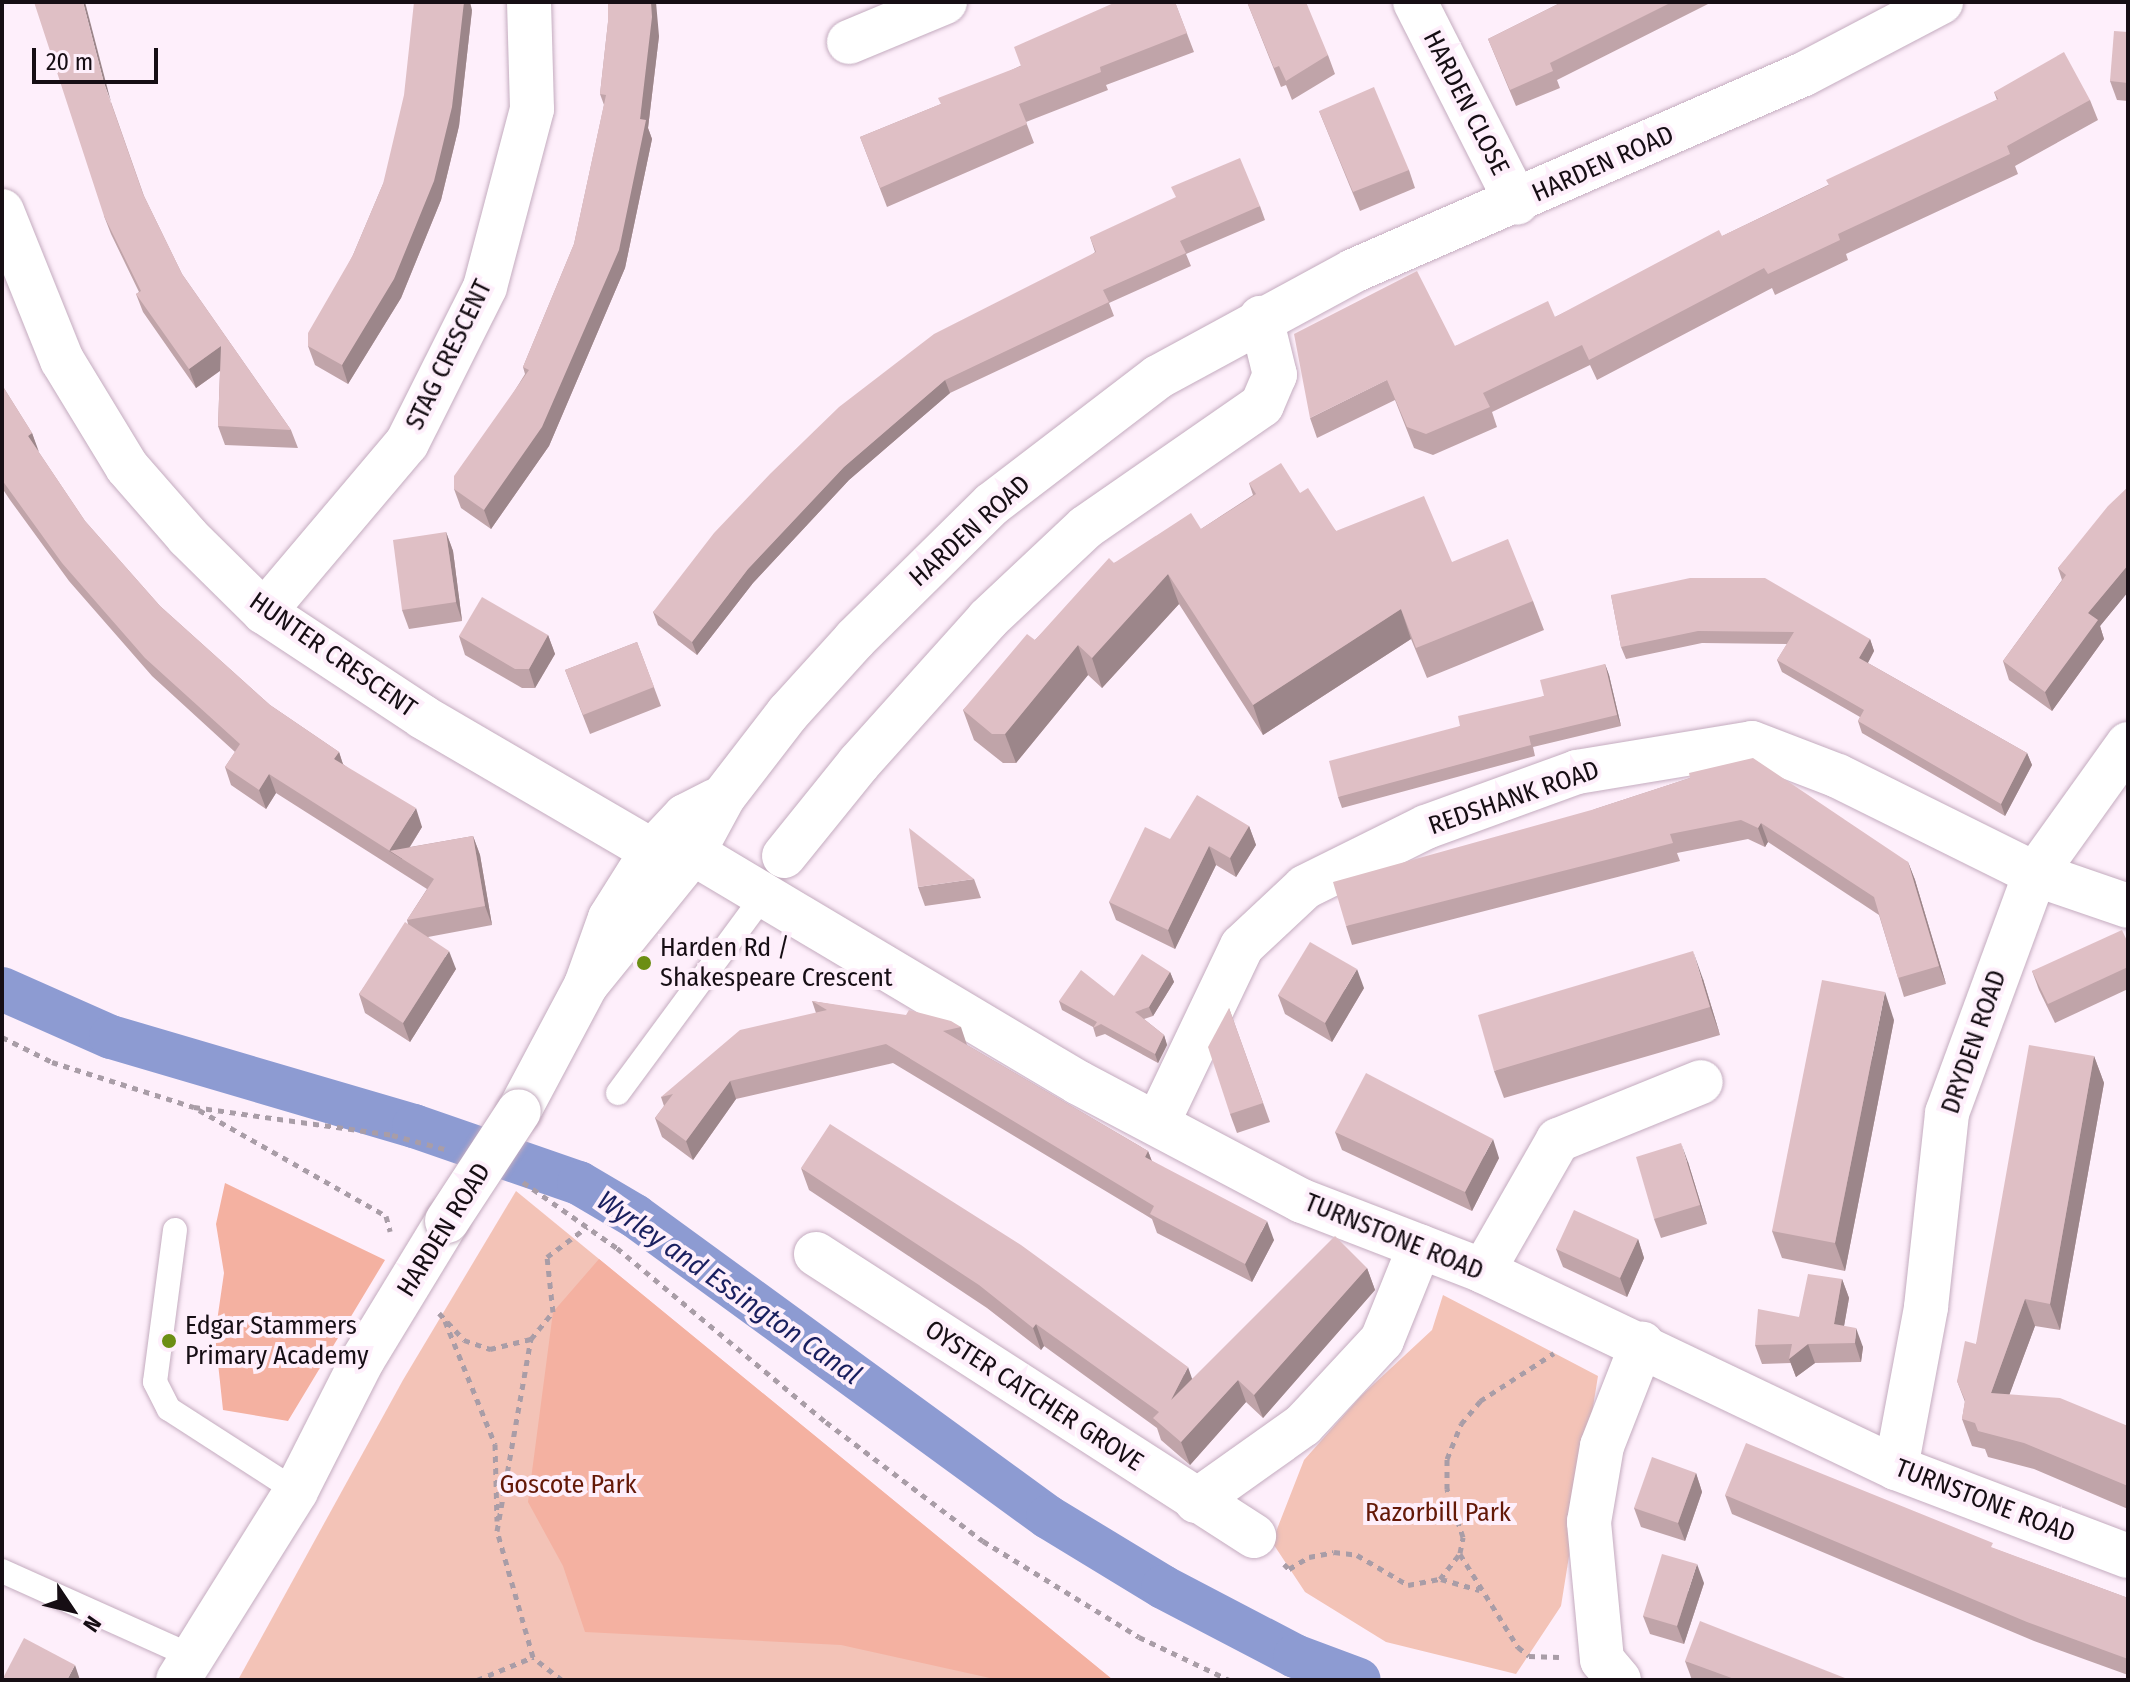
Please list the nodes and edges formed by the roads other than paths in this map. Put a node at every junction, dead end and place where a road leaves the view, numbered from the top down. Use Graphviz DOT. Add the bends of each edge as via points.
graph roads {
  1 [pos="529,2"];
  2 [pos="945,2"];
  3 [pos="1415,2"];
  4 [pos="1941,2"];
  5 [pos="850,43"];
  6 [pos="1517,203"];
  7 [pos="2,211"];
  8 [pos="1261,318"];
  9 [pos="264,612"];
  10 [pos="2128,744"];
  11 [pos="672,852"];
  12 [pos="784,856"];
  13 [pos="2035,874"];
  14 [pos="762,898"];
  15 [pos="2128,906"];
  16 [pos="1701,1082"];
  17 [pos="618,1093"];
  18 [pos="1158,1122"];
  19 [pos="175,1230"];
  20 [pos="1420,1246"];
  21 [pos="816,1254"];
  22 [pos="1483,1271"];
  23 [pos="1642,1344"];
  24 [pos="1896,1468"];
  25 [pos="296,1491"];
  26 [pos="1196,1501"];
  27 [pos="1254,1536"];
  28 [pos="2128,1556"];
  29 [pos="2,1571"];
  30 [pos="184,1668"];
  31 [pos="1610,1670"];
  1 -- 9 [label="street, STAG CRESCENT" via="532,109 485,287 407,443"];
  2 -- 5 [label="street"];
  3 -- 6 [label="street, HARDEN CLOSE"];
  4 -- 6 [label="street, HARDEN ROAD" via="1804,74"];
  6 -- 8 [label="street, HARDEN ROAD" via="1353,271"];
  7 -- 9 [label="street, HUNTER CRESCENT" via="62,360 127,467"];
  8 -- 11 [label="street, HARDEN ROAD" via="1158,377 992,504 855,639"];
  8 -- 12 [label="street" via="1275,375 1262,405 1086,527 846,752"];
  9 -- 11 [label="street, HUNTER CRESCENT" via="423,717"];
  10 -- 13 [label="street, DRYDEN ROAD"];
  11 -- 14 [label="street, TURNSTONE ROAD"];
  11 -- 25 [label="street, HARDEN ROAD, bridge" via="586,985 519,1111 362,1361"];
  13 -- 15 [label="street, REDSHANK ROAD"];
  13 -- 18 [label="street, REDSHANK ROAD" via="1838,776 1752,743 1577,772 1426,827 1305,887 1242,946"];
  13 -- 24 [label="street, DRYDEN ROAD" via="1947,1113 1926,1307"];
  14 -- 17 [label="lane"];
  14 -- 18 [label="street, TURNSTONE ROAD" via="1079,1083"];
  16 -- 22 [label="street" via="1558,1140"];
  18 -- 20 [label="street, TURNSTONE ROAD" via="1302,1201"];
  19 -- 25 [label="lane" via="155,1382 169,1409"];
  20 -- 22 [label="street, TURNSTONE ROAD"];
  20 -- 26 [label="street" via="1382,1340 1303,1425"];
  21 -- 26 [label="street, OYSTER CATCHER GROVE"];
  22 -- 23 [label="street, TURNSTONE ROAD"];
  23 -- 24 [label="street, TURNSTONE ROAD"];
  23 -- 31 [label="street" via="1602,1446 1589,1522"];
  24 -- 28 [label="street, TURNSTONE ROAD"];
  25 -- 30 [label="street, HARDEN ROAD"];
  26 -- 27 [label="street, OYSTER CATCHER GROVE"];
  29 -- 30 [label="lane"];
}
